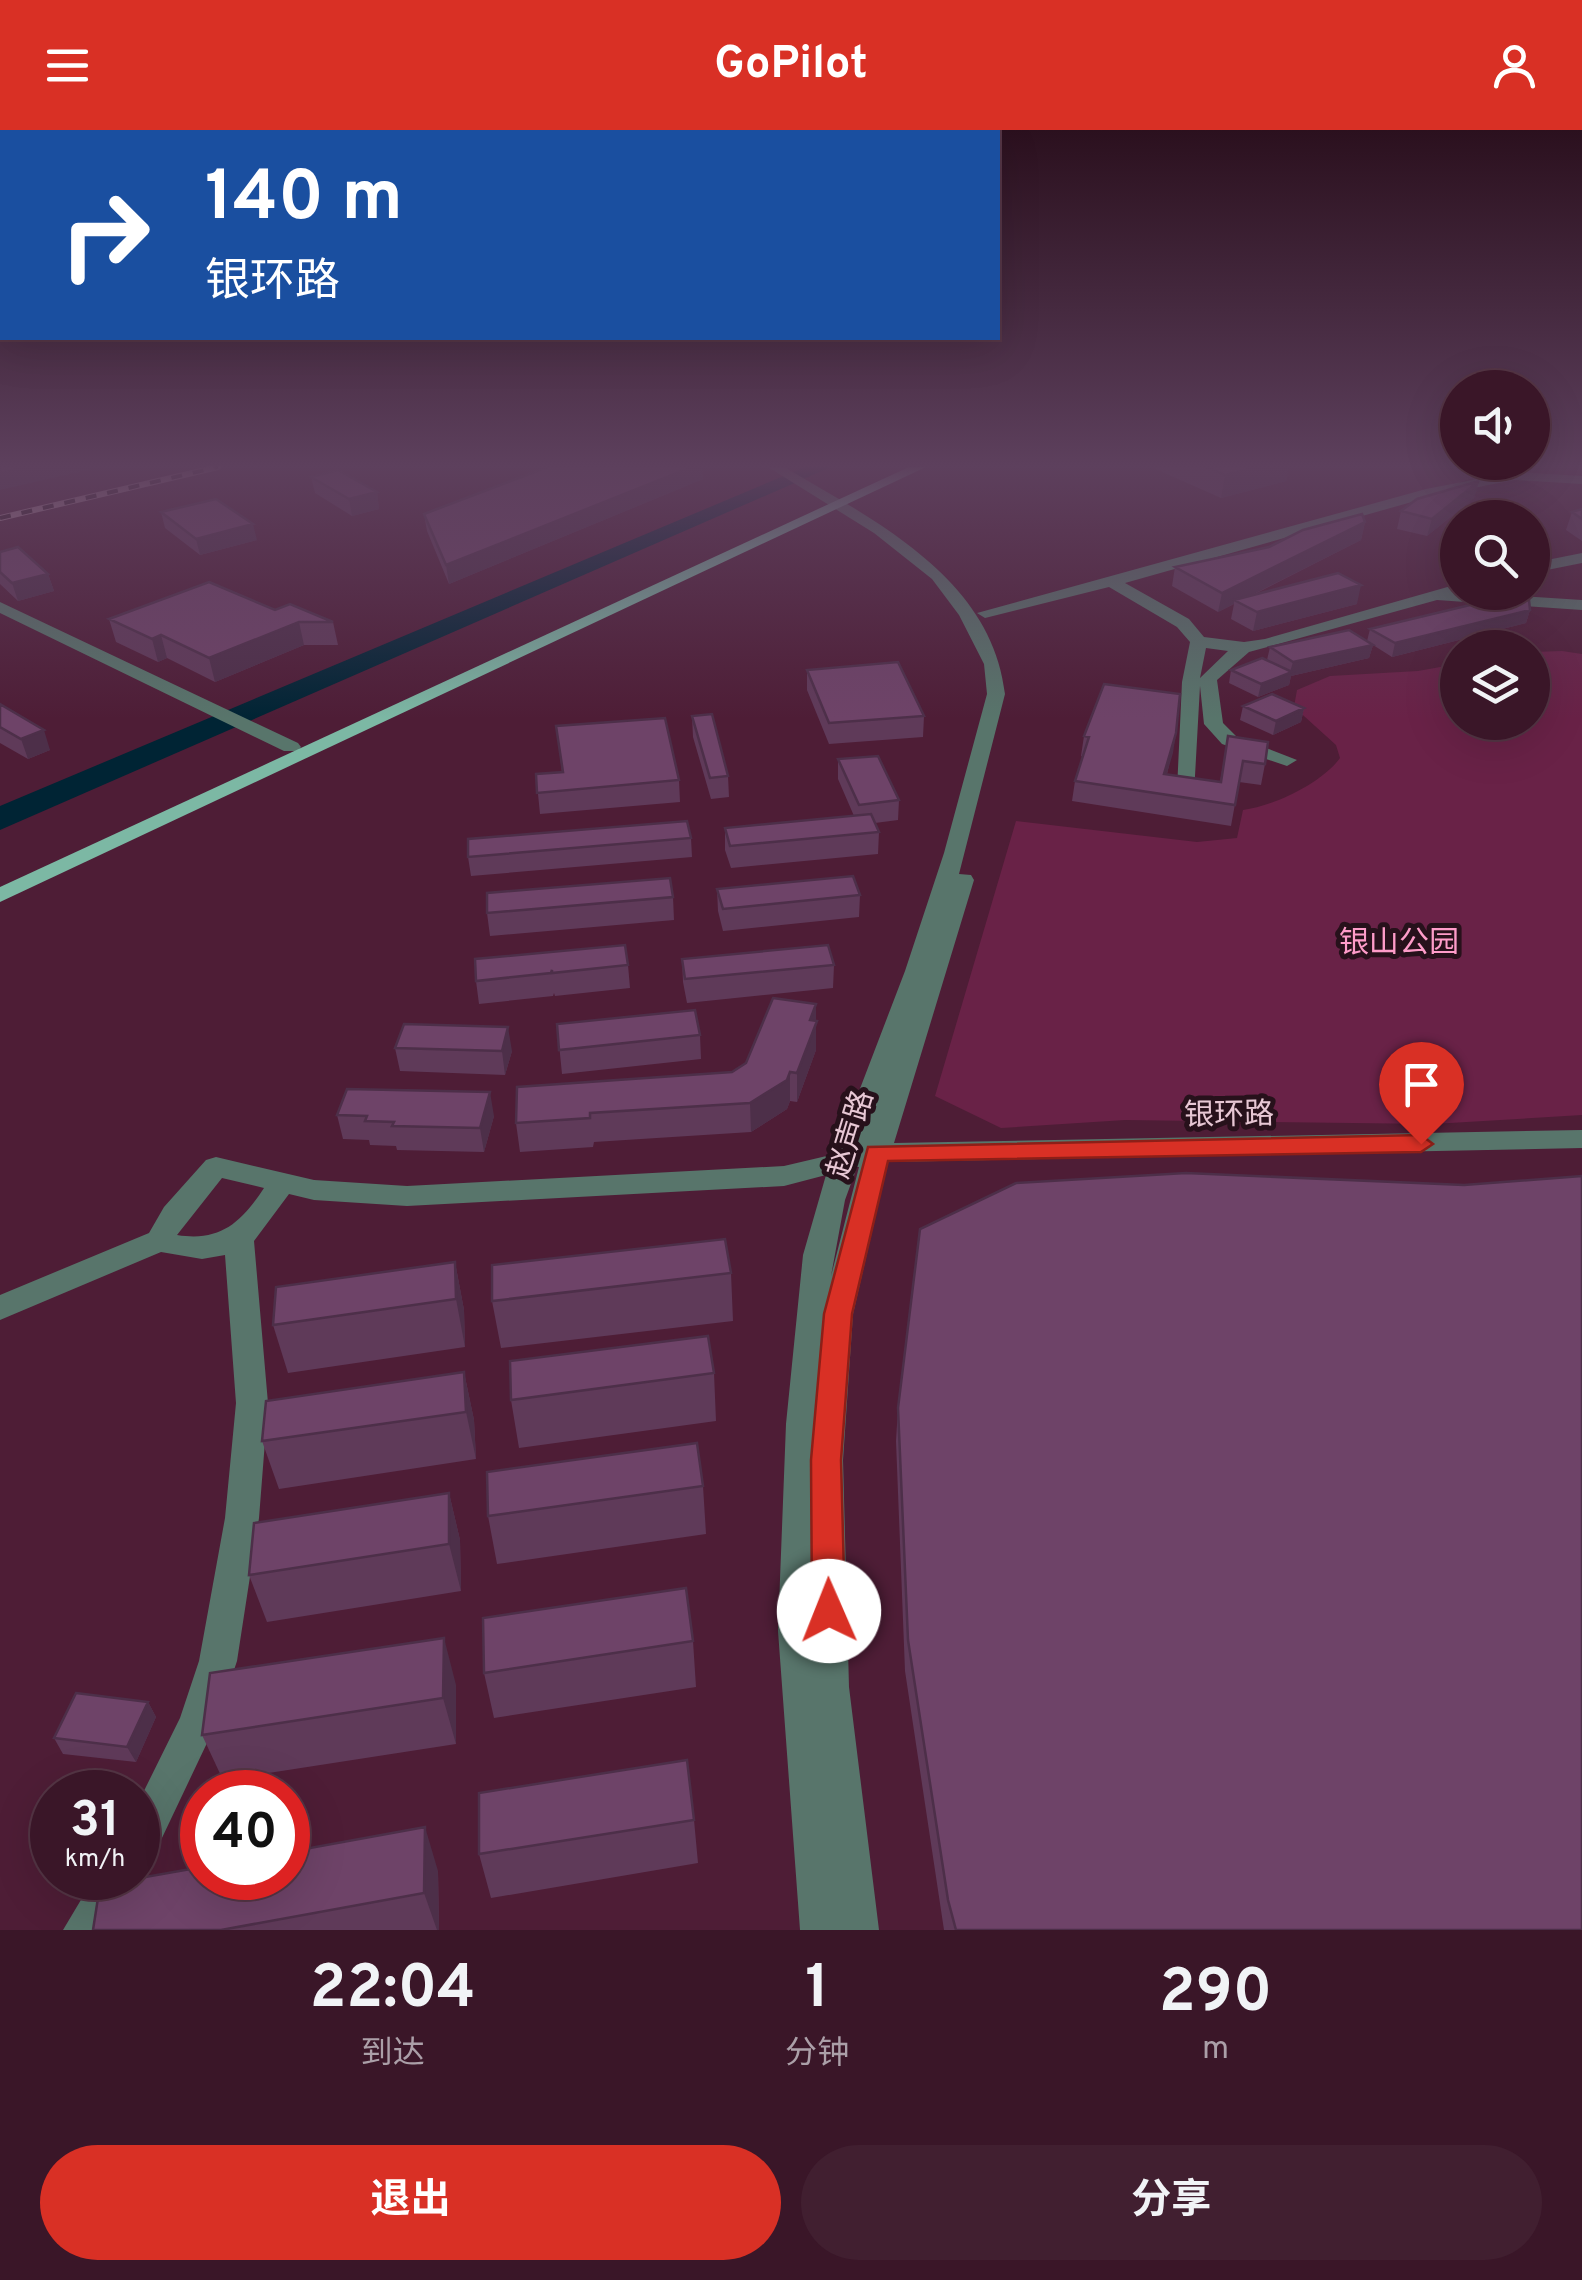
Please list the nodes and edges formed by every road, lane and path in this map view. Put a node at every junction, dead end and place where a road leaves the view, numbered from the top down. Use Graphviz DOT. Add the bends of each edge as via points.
graph roads {
  1 [pos="725,551"];
  2 [pos="729,551"];
  3 [pos="906,551"];
  4 [pos="923,551"];
  5 [pos="1224,551"];
  6 [pos="1582,558"];
  7 [pos="1550,564"];
  8 [pos="1111,582"];
  9 [pos="1440,595"];
  10 [pos="1436,596"];
  11 [pos="1582,605"];
  12 [pos="0,607"];
  13 [pos="985,612"];
  14 [pos="1199,642"];
  15 [pos="1244,647"];
  16 [pos="291,747"];
  17 [pos="1286,760"];
  18 [pos="1187,790"];
  19 [pos="0,880"];
  20 [pos="0,894"];
  21 [pos="1582,1140"];
  22 [pos="877,1153"];
  23 [pos="846,1162"];
  24 [pos="281,1183"];
  25 [pos="239,1240"];
  26 [pos="158,1242"];
  27 [pos="0,1308"];
  28 [pos="160,1799"];
  29 [pos="104,1900"];
  30 [pos="84,1930"];
  31 [pos="821,1930"];
  32 [pos="858,1930"];
  1 -- 16 [label="main road"];
  2 -- 20 [label="main road"];
  3 -- 23 [label="street" via="938,576 967,614 992,664 996,694 955,853"];
  4 -- 13 [label="street, 赵声路"];
  5 -- 8 [label="street"];
  6 -- 7 [label="street"];
  8 -- 13 [label="street"];
  8 -- 14 [label="street" via="1184,624"];
  9 -- 10 [label="street"];
  10 -- 11 [label="street"];
  10 -- 15 [label="street"];
  12 -- 16 [label="street"];
  13 -- 22 [label="street, 赵声路" via="1002,648 1009,698 952,922"];
  14 -- 15 [label="street"];
  14 -- 18 [label="street" via="1189,682"];
  15 -- 17 [label="street" via="1208,680 1214,724 1229,740"];
  16 -- 19 [label="main road"];
  21 -- 22 [label="street, 银环路"];
  22 -- 23 [label="street, 银环路"];
  22 -- 32 [label="street, 赵声路" via="838,1314 826,1460 830,1687"];
  23 -- 24 [label="street, 银环路" via="784,1176 481,1194 406,1196"];
  23 -- 31 [label="street" via="818,1256 802,1424 796,1631"];
  24 -- 25 [label="street"];
  24 -- 26 [label="street, 银环路" via="216,1167"];
  25 -- 26 [label="street" via="206,1250"];
  25 -- 28 [label="street" via="252,1403 242,1518 218,1661"];
  26 -- 27 [label="street"];
  29 -- 30 [label="street"];
}
